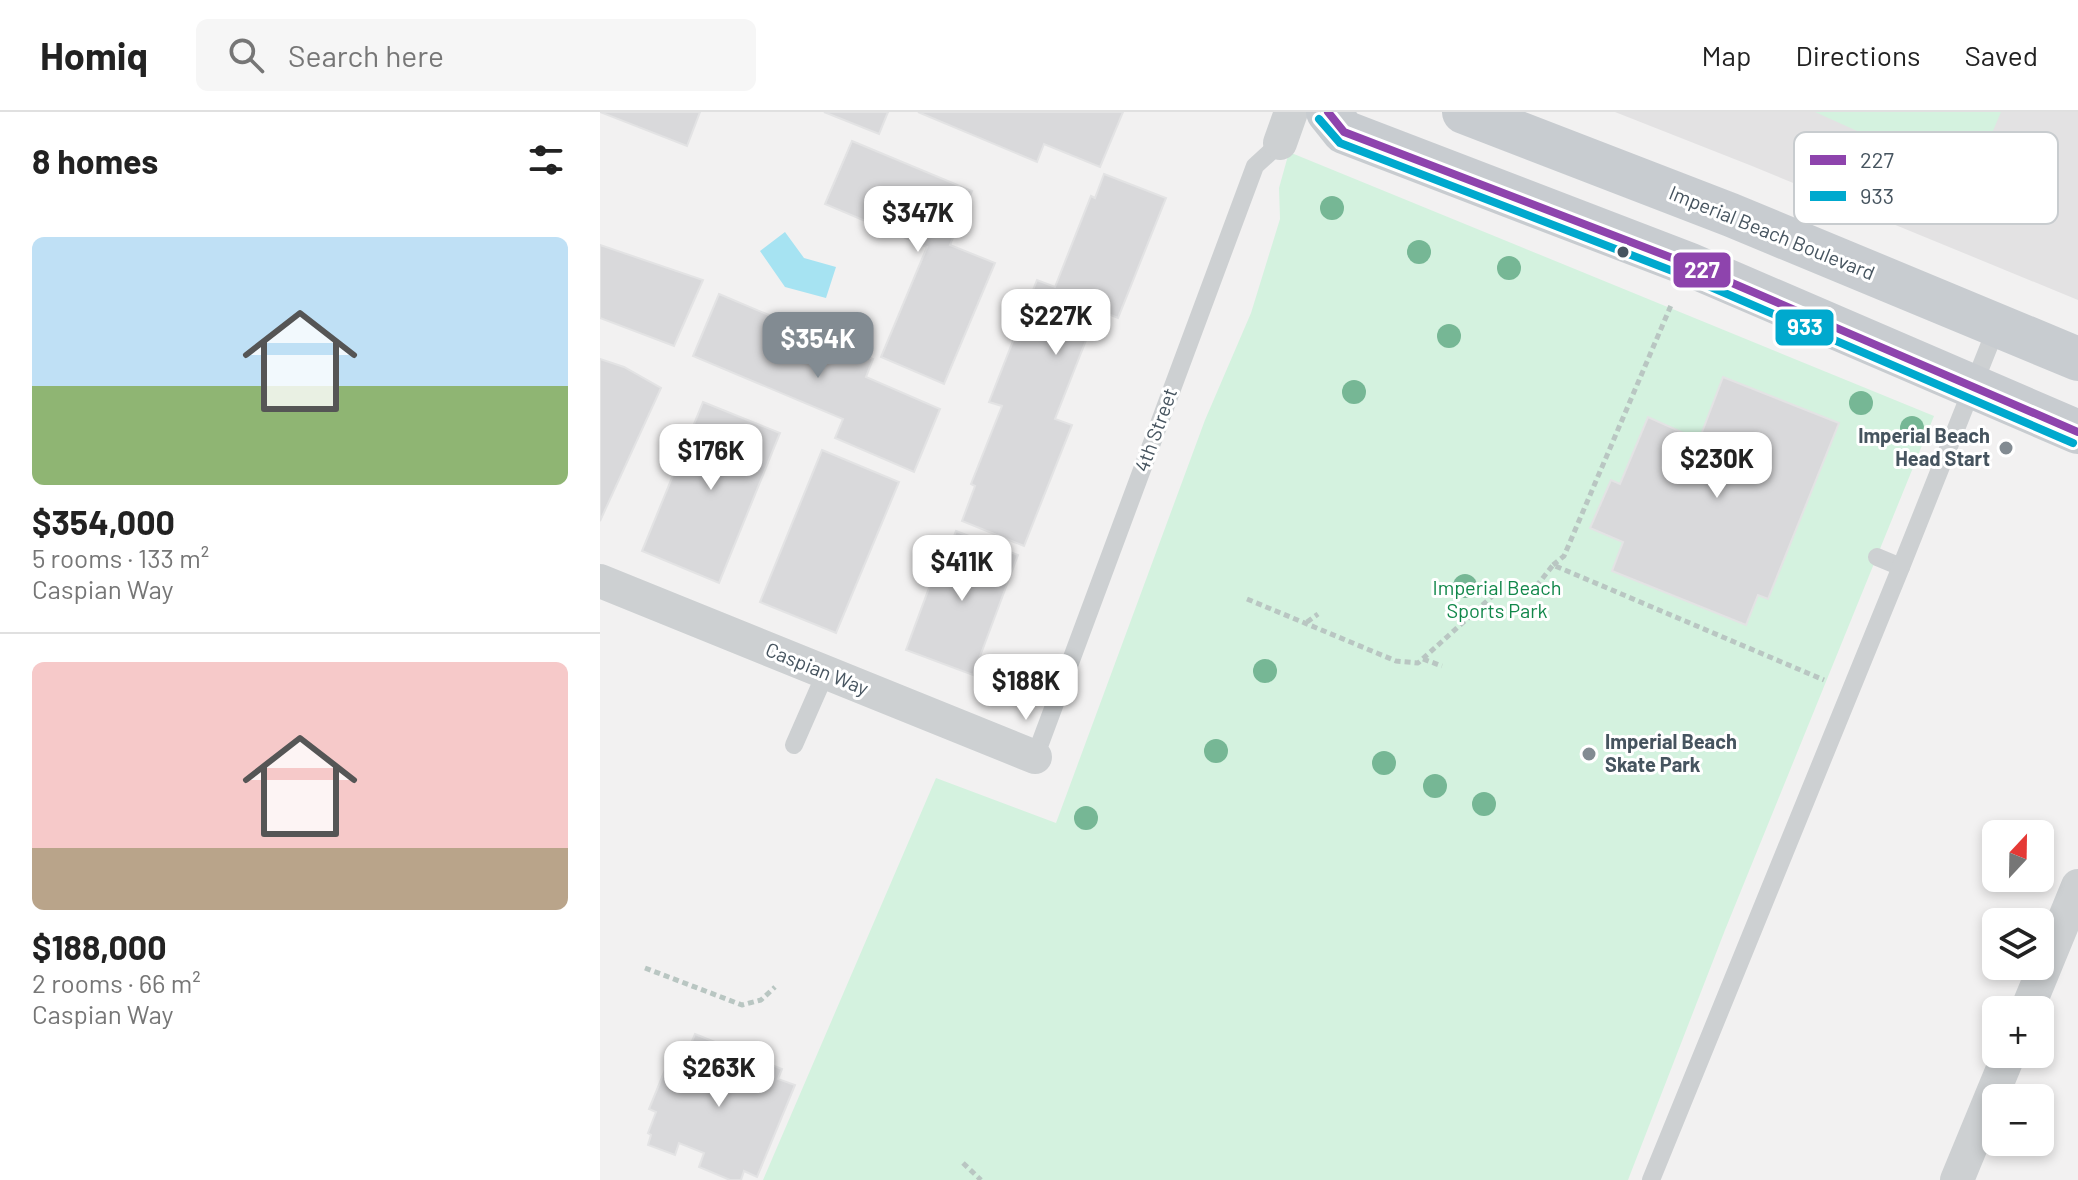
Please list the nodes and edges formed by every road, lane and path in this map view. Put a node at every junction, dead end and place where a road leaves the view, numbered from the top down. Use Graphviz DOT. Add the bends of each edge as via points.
graph roads {
  1 [pos="1328,112"];
  2 [pos="1464,112"];
  3 [pos="1285,128"];
  4 [pos="1672,302"];
  5 [pos="1997,326"];
  6 [pos="2078,359"];
  7 [pos="1973,387"];
  8 [pos="2078,432"];
  9 [pos="1877,557"];
  10 [pos="1553,565"];
  11 [pos="1901,567"];
  12 [pos="600,581"];
  13 [pos="1247,599"];
  14 [pos="1318,614"];
  15 [pos="1306,623"];
  16 [pos="1423,659"];
  17 [pos="1442,666"];
  18 [pos="826,672"];
  19 [pos="1851,691"];
  20 [pos="794,745"];
  21 [pos="1035,757"];
  22 [pos="2078,886"];
  23 [pos="645,968"];
  24 [pos="775,987"];
  25 [pos="2033,996"];
  26 [pos="2003,1068"];
  27 [pos="963,1163"];
  28 [pos="981,1180"];
  29 [pos="1651,1180"];
  30 [pos="1957,1180"];
  1 -- 7 [label="main road" via="1344,132 1688,264"];
  2 -- 5 [label="main road, Imperial Beach Boulevard"];
  3 -- 21 [label="lane, 4th Street" via="1255,166"];
  4 -- 10 [label="path" via="1564,556"];
  5 -- 6 [label="main road, Imperial Beach Boulevard"];
  5 -- 7 [label="lane"];
  7 -- 8 [label="main road"];
  7 -- 11 [label="lane"];
  9 -- 11 [label="lane"];
  10 -- 16 [label="path" via="1535,588 1497,592"];
  10 -- 19 [label="path"];
  11 -- 19 [label="lane"];
  12 -- 18 [label="street, Caspian Way"];
  13 -- 15 [label="path"];
  14 -- 15 [label="path"];
  15 -- 16 [label="path" via="1396,661"];
  16 -- 17 [label="path"];
  18 -- 20 [label="lane"];
  18 -- 21 [label="street, Caspian Way"];
  19 -- 29 [label="lane"];
  22 -- 25 [label="street"];
  23 -- 24 [label="path" via="742,1005 761,1000"];
  26 -- 30 [label="street"];
  27 -- 28 [label="path"];
}
